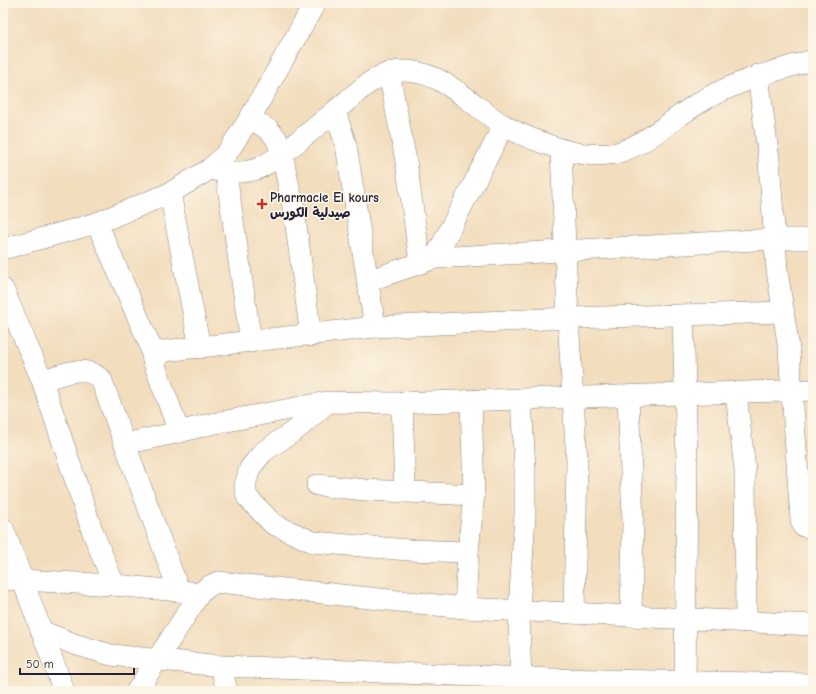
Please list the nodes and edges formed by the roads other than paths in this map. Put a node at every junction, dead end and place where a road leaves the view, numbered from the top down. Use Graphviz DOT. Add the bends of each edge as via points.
graph roads {
  1 [pos="315,3"];
  2 [pos="813,60"];
  3 [pos="389,73"];
  4 [pos="758,75"];
  5 [pos="335,111"];
  6 [pos="250,118"];
  7 [pos="504,125"];
  8 [pos="561,150"];
  9 [pos="282,154"];
  10 [pos="218,171"];
  11 [pos="170,193"];
  12 [pos="97,223"];
  13 [pos="774,239"];
  14 [pos="813,239"];
  15 [pos="3,249"];
  16 [pos="566,250"];
  17 [pos="427,260"];
  18 [pos="367,281"];
  19 [pos="3,289"];
  20 [pos="784,312"];
  21 [pos="683,316"];
  22 [pos="568,318"];
  23 [pos="375,327"];
  24 [pos="311,336"];
  25 [pos="251,342"];
  26 [pos="200,348"];
  27 [pos="153,360"];
  28 [pos="42,380"];
  29 [pos="813,390"];
  30 [pos="792,392"];
  31 [pos="736,393"];
  32 [pos="685,394"];
  33 [pos="628,396"];
  34 [pos="573,397"];
  35 [pos="521,399"];
  36 [pos="470,400"];
  37 [pos="327,402"];
  38 [pos="402,402"];
  39 [pos="179,432"];
  40 [pos="125,444"];
  41 [pos="317,485"];
  42 [pos="405,492"];
  43 [pos="474,495"];
  44 [pos="3,528"];
  45 [pos="813,528"];
  46 [pos="468,552"];
  47 [pos="13,579"];
  48 [pos="114,585"];
  49 [pos="179,591"];
  50 [pos="200,593"];
  51 [pos="465,608"];
  52 [pos="519,611"];
  53 [pos="574,613"];
  54 [pos="631,616"];
  55 [pos="685,619"];
  56 [pos="746,622"];
  57 [pos="813,625"];
  58 [pos="42,631"];
  59 [pos="157,660"];
  60 [pos="221,666"];
  61 [pos="521,684"];
  62 [pos="813,684"];
  63 [pos="685,686"];
  64 [pos="142,689"];
  65 [pos="64,691"];
  66 [pos="227,691"];
  1 -- 6 [label="street"];
  2 -- 4 [label="street"];
  3 -- 5 [label="street" via="368,82"];
  3 -- 7 [label="street" via="420,72 447,84"];
  3 -- 17 [label="street"];
  4 -- 8 [label="street" via="706,98 623,151 584,154"];
  4 -- 13 [label="street" via="769,160"];
  5 -- 9 [label="street"];
  5 -- 18 [label="street" via="346,146"];
  6 -- 9 [label="street" via="269,130 276,138"];
  6 -- 10 [label="street"];
  7 -- 8 [label="street"];
  7 -- 17 [label="street"];
  8 -- 16 [label="street"];
  9 -- 10 [label="street" via="259,169"];
  9 -- 24 [label="street" via="294,211"];
  10 -- 11 [label="street"];
  10 -- 25 [label="street"];
  11 -- 12 [label="street"];
  11 -- 26 [label="street"];
  12 -- 15 [label="street"];
  12 -- 27 [label="street" via="150,345"];
  13 -- 14 [label="street"];
  13 -- 16 [label="street"];
  13 -- 20 [label="street"];
  16 -- 17 [label="street"];
  16 -- 22 [label="street"];
  17 -- 18 [label="street"];
  18 -- 23 [label="street"];
  19 -- 28 [label="street"];
  20 -- 21 [label="street"];
  20 -- 30 [label="street"];
  21 -- 22 [label="street"];
  21 -- 32 [label="street"];
  22 -- 23 [label="street"];
  22 -- 34 [label="street"];
  23 -- 24 [label="street"];
  24 -- 25 [label="street"];
  25 -- 26 [label="street"];
  26 -- 27 [label="street" via="164,352"];
  27 -- 39 [label="street"];
  28 -- 40 [label="street" via="80,370 93,372 101,379"];
  28 -- 48 [label="street" via="92,530"];
  29 -- 30 [label="street"];
  30 -- 31 [label="street"];
  30 -- 45 [label="street" via="801,520 802,526"];
  31 -- 32 [label="street"];
  31 -- 56 [label="street" via="745,470"];
  32 -- 33 [label="street"];
  32 -- 55 [label="street"];
  33 -- 34 [label="street"];
  33 -- 54 [label="street" via="633,522"];
  34 -- 35 [label="street"];
  34 -- 53 [label="street" via="577,462"];
  35 -- 36 [label="street"];
  35 -- 52 [label="street" via="525,514"];
  36 -- 38 [label="street"];
  36 -- 43 [label="street"];
  37 -- 38 [label="street"];
  37 -- 39 [label="street"];
  37 -- 46 [label="street" via="297,429 263,452 250,468 245,485 247,496 273,524 313,542"];
  38 -- 42 [label="street"];
  39 -- 40 [label="street"];
  40 -- 49 [label="street"];
  41 -- 42 [label="street"];
  42 -- 43 [label="street"];
  43 -- 46 [label="street"];
  44 -- 47 [label="street"];
  46 -- 51 [label="street"];
  47 -- 48 [label="street"];
  47 -- 58 [label="street"];
  48 -- 49 [label="street"];
  49 -- 50 [label="street"];
  50 -- 51 [label="street" via="218,582"];
  50 -- 59 [label="street"];
  51 -- 52 [label="street"];
  52 -- 53 [label="street"];
  52 -- 61 [label="street"];
  53 -- 54 [label="street"];
  54 -- 55 [label="street"];
  55 -- 56 [label="street"];
  55 -- 63 [label="street"];
  56 -- 57 [label="street"];
  58 -- 59 [label="street" via="111,655"];
  58 -- 65 [label="street"];
  59 -- 60 [label="street"];
  59 -- 64 [label="street"];
  60 -- 61 [label="street"];
  60 -- 66 [label="street"];
  61 -- 63 [label="street"];
  62 -- 63 [label="street"];
}
